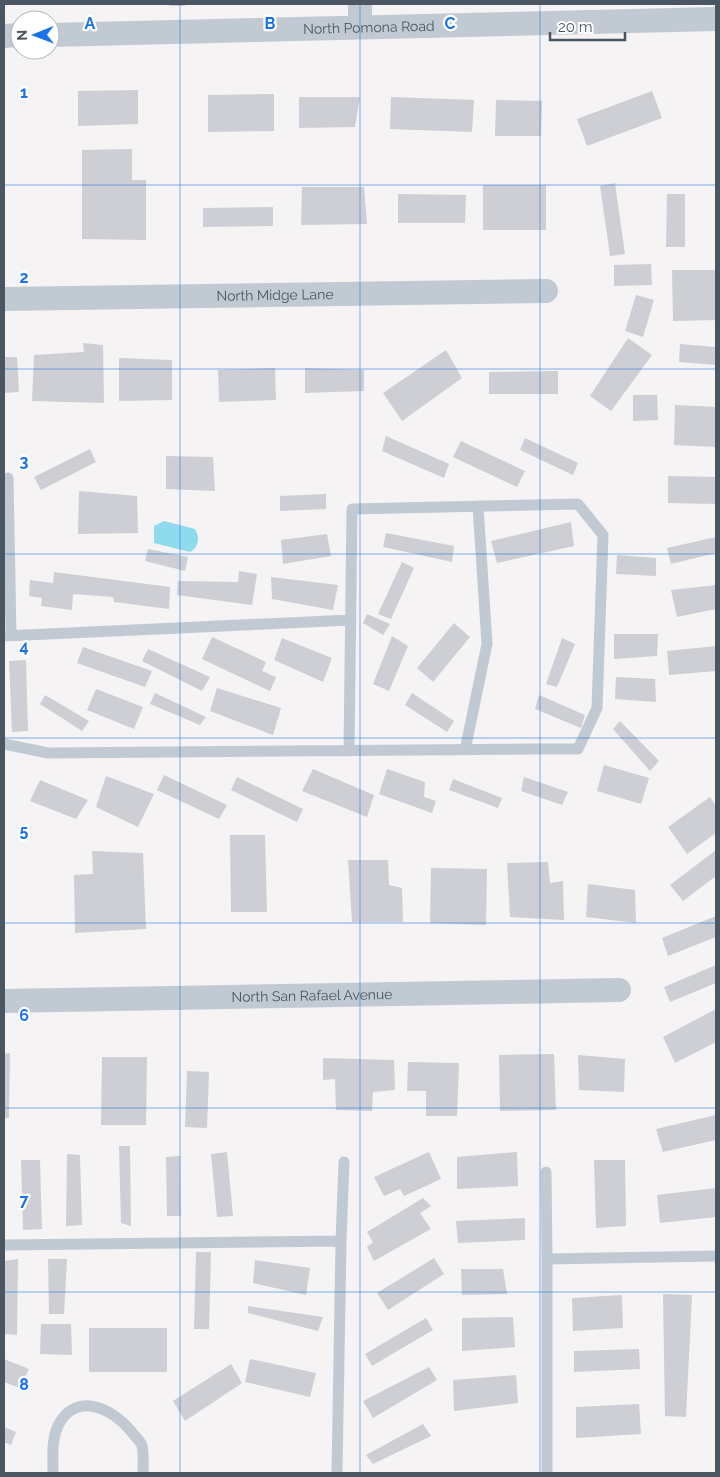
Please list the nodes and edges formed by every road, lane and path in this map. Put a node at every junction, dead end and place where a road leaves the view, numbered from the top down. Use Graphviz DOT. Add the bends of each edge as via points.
graph roads {
  1 [pos="360,15"];
  2 [pos="716,18"];
  3 [pos="60,34"];
  4 [pos="546,291"];
  5 [pos="4,298"];
  6 [pos="8,478"];
  7 [pos="478,506"];
  8 [pos="351,620"];
  9 [pos="8,635"];
  10 [pos="4,744"];
  11 [pos="465,750"];
  12 [pos="349,751"];
  13 [pos="619,990"];
  14 [pos="4,1001"];
  15 [pos="344,1162"];
  16 [pos="546,1172"];
  17 [pos="341,1241"];
  18 [pos="4,1245"];
  19 [pos="716,1256"];
  20 [pos="546,1260"];
  21 [pos="53,1473"];
  22 [pos="143,1473"];
  23 [pos="336,1473"];
  24 [pos="547,1473"];
  1 -- 2 [label="street, North Pomona Road"];
  1 -- 3 [label="street, North Pomona Road"];
  4 -- 5 [label="street, North Midge Lane"];
  6 -- 9 [label="lane"];
  7 -- 8 [label="lane" via="352,509"];
  7 -- 11 [label="lane" via="487,644"];
  7 -- 11 [label="lane" via="578,504 603,535 597,708 578,749"];
  8 -- 9 [label="lane"];
  8 -- 12 [label="lane"];
  10 -- 12 [label="lane" via="48,753"];
  11 -- 12 [label="lane"];
  13 -- 14 [label="street, North San Rafael Avenue"];
  15 -- 17 [label="lane"];
  16 -- 20 [label="lane"];
  17 -- 18 [label="lane"];
  17 -- 23 [label="lane"];
  19 -- 20 [label="lane"];
  20 -- 24 [label="lane"];
  21 -- 22 [label="lane" via="54,1437 59,1424 80,1406 97,1406 111,1411 142,1446"];
}
